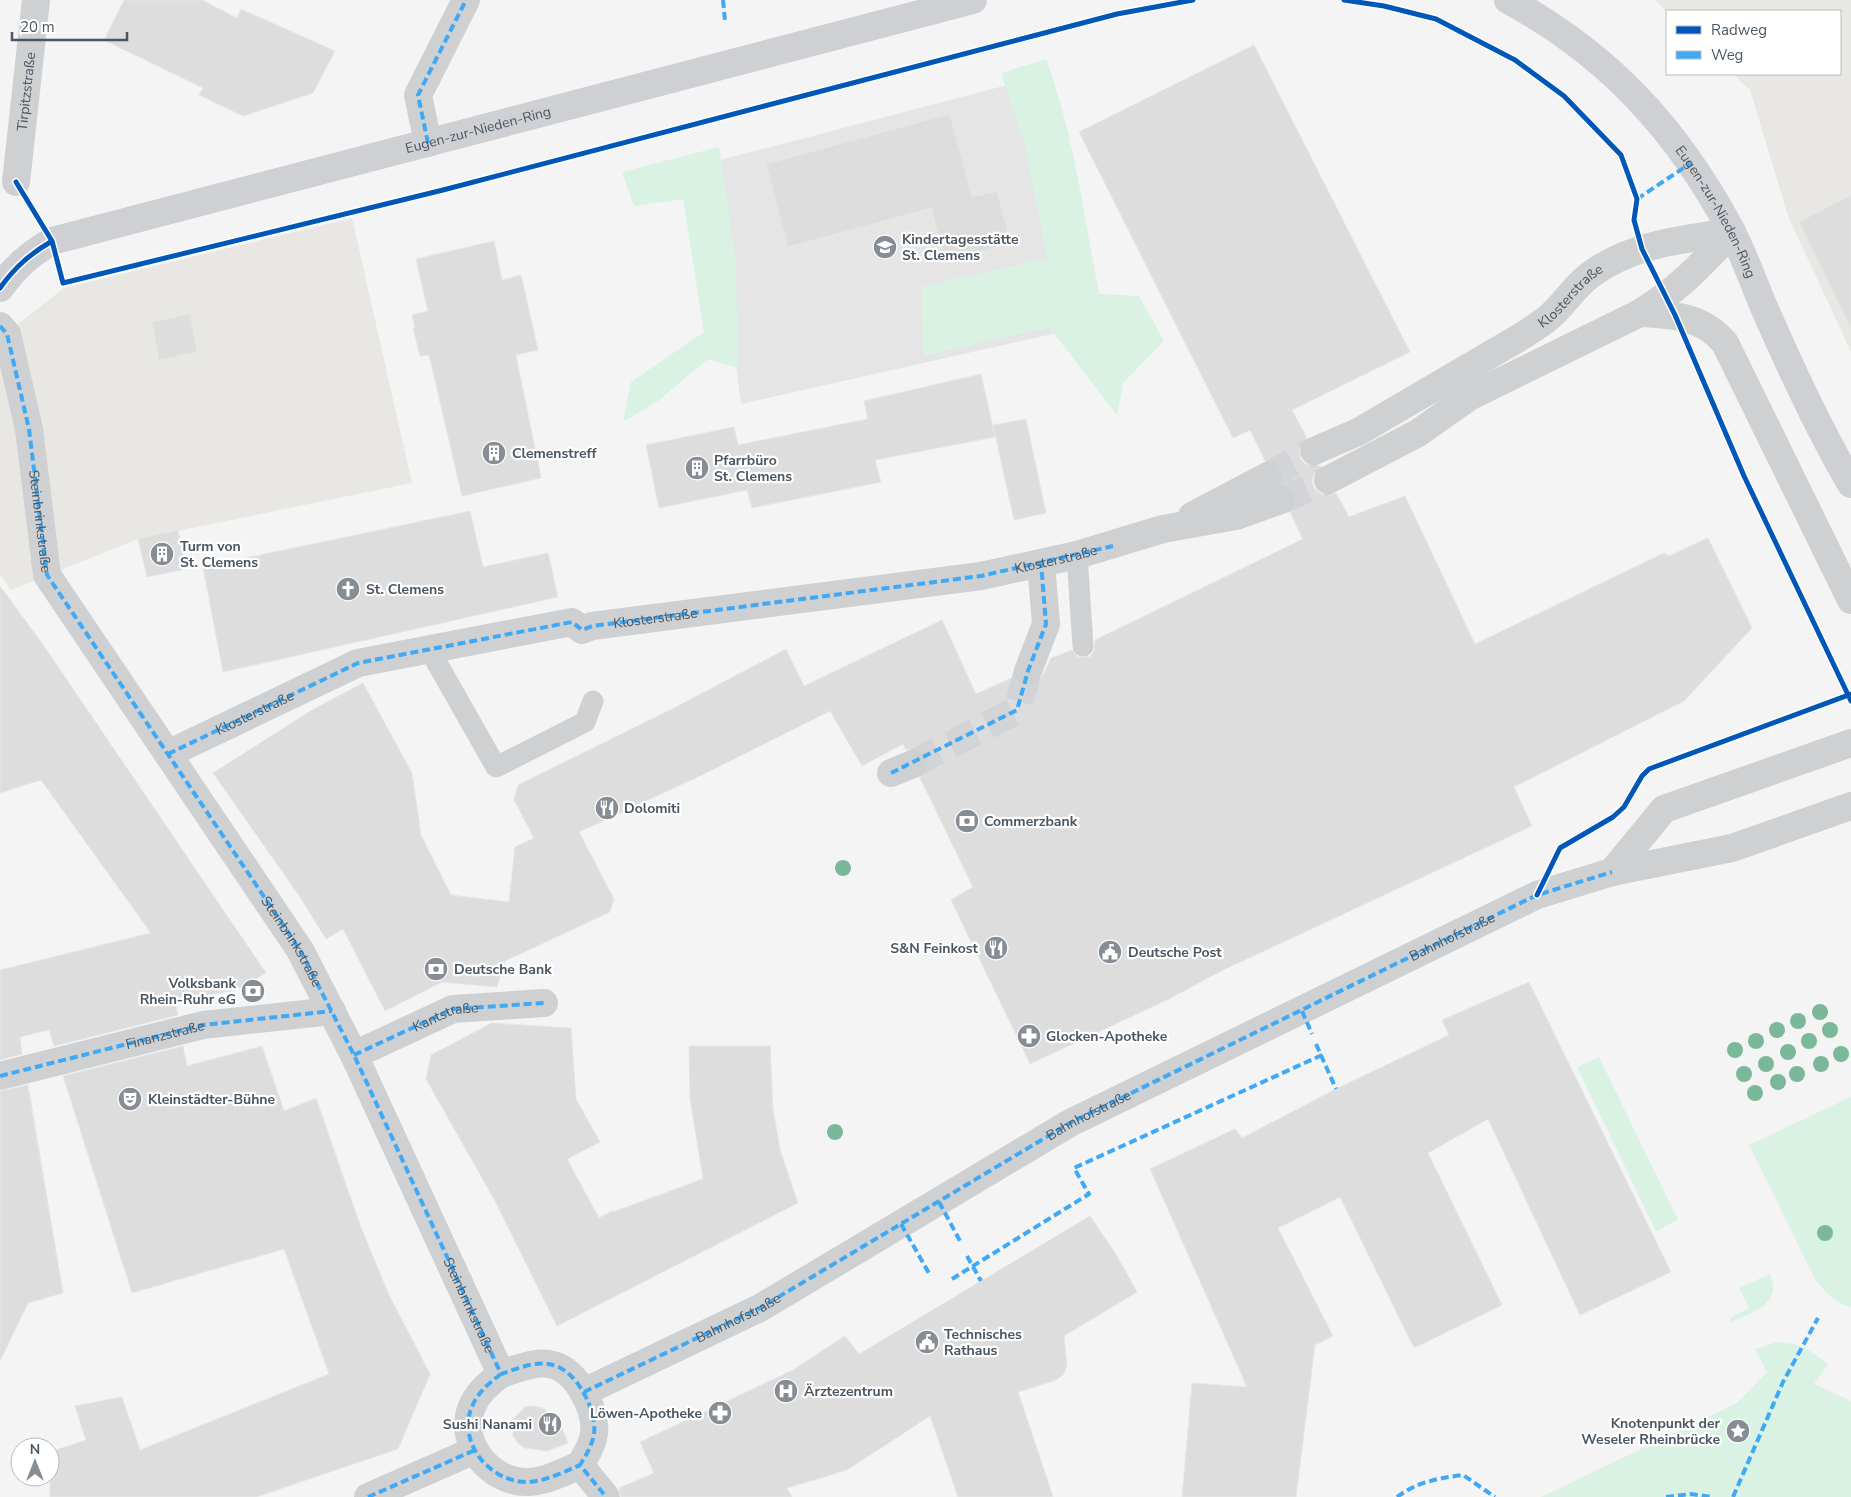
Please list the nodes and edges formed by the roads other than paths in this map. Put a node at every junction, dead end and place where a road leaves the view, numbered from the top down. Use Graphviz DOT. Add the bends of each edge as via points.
graph roads {
  1 [pos="36,0"];
  2 [pos="466,0"];
  3 [pos="973,0"];
  4 [pos="1508,0"];
  5 [pos="932,6"];
  6 [pos="428,143"];
  7 [pos="16,182"];
  8 [pos="1732,232"];
  9 [pos="0,288"];
  10 [pos="1640,313"];
  11 [pos="0,326"];
  12 [pos="1314,451"];
  13 [pos="1268,476"];
  14 [pos="1328,480"];
  15 [pos="1851,484"];
  16 [pos="1281,500"];
  17 [pos="1164,530"];
  18 [pos="1077,555"];
  19 [pos="1041,563"];
  20 [pos="1851,600"];
  21 [pos="1083,646"];
  22 [pos="429,649"];
  23 [pos="1028,671"];
  24 [pos="593,701"];
  25 [pos="1851,743"];
  26 [pos="168,754"];
  27 [pos="1851,806"];
  28 [pos="1612,872"];
  29 [pos="544,1003"];
  30 [pos="332,1011"];
  31 [pos="354,1056"];
  32 [pos="0,1076"];
  33 [pos="501,1374"];
  34 [pos="584,1392"];
  35 [pos="475,1450"];
  36 [pos="580,1465"];
  37 [pos="368,1497"];
  38 [pos="606,1497"];
  1 -- 7 [label="street, Tirpitzstraße"];
  2 -- 6 [label="street" via="418,95"];
  3 -- 5 [label="main road, Eugen-zur-Nieden-Ring"];
  4 -- 8 [label="main road, Eugen-zur-Nieden-Ring" via="1576,42 1633,92 1691,163"];
  5 -- 6 [label="main road, Eugen-zur-Nieden-Ring"];
  6 -- 9 [label="main road, Eugen-zur-Nieden-Ring" via="52,241 31,253"];
  8 -- 10 [label="street" via="1685,282"];
  8 -- 12 [label="street, Klosterstraße" via="1671,242 1624,255 1605,264 1588,276 1548,318 1522,336 1358,432"];
  8 -- 15 [label="main road, Eugen-zur-Nieden-Ring" via="1779,340"];
  10 -- 14 [label="street" via="1469,397 1418,433"];
  10 -- 20 [label="street" via="1675,315 1704,324 1715,331 1725,344"];
  11 -- 26 [label="street, Steinbrinkstraße" via="7,334 29,429 47,575"];
  13 -- 17 [label="street, Klosterstraße"];
  16 -- 17 [label="street, Klosterstraße" via="1236,516"];
  17 -- 18 [label="street, Klosterstraße"];
  18 -- 19 [label="street, Klosterstraße"];
  18 -- 21 [label="lane"];
  19 -- 22 [label="street, Klosterstraße" via="952,580 606,624 582,630 572,622"];
  19 -- 23 [label="street" via="1046,624"];
  22 -- 24 [label="lane" via="496,767 585,722"];
  22 -- 26 [label="street, Klosterstraße" via="358,663"];
  25 -- 28 [label="street" via="1664,809"];
  26 -- 30 [label="street, Steinbrinkstraße" via="300,950"];
  27 -- 28 [label="street, Bahnhofstraße" via="1732,848"];
  28 -- 34 [label="street, Bahnhofstraße" via="1537,895 1070,1124 760,1308"];
  29 -- 31 [label="street, Kantstraße" via="453,1009"];
  30 -- 31 [label="street, Steinbrinkstraße"];
  30 -- 32 [label="street, Finanzstraße" via="203,1025"];
  31 -- 33 [label="street, Steinbrinkstraße"];
  33 -- 34 [label="street" via="533,1365 554,1365 572,1377"];
  33 -- 35 [label="street" via="480,1391 471,1410 468,1426"];
  34 -- 36 [label="street" via="594,1432 590,1450"];
  35 -- 36 [label="street" via="501,1478 528,1482 559,1475"];
  35 -- 37 [label="street"];
  36 -- 38 [label="street"];
}
